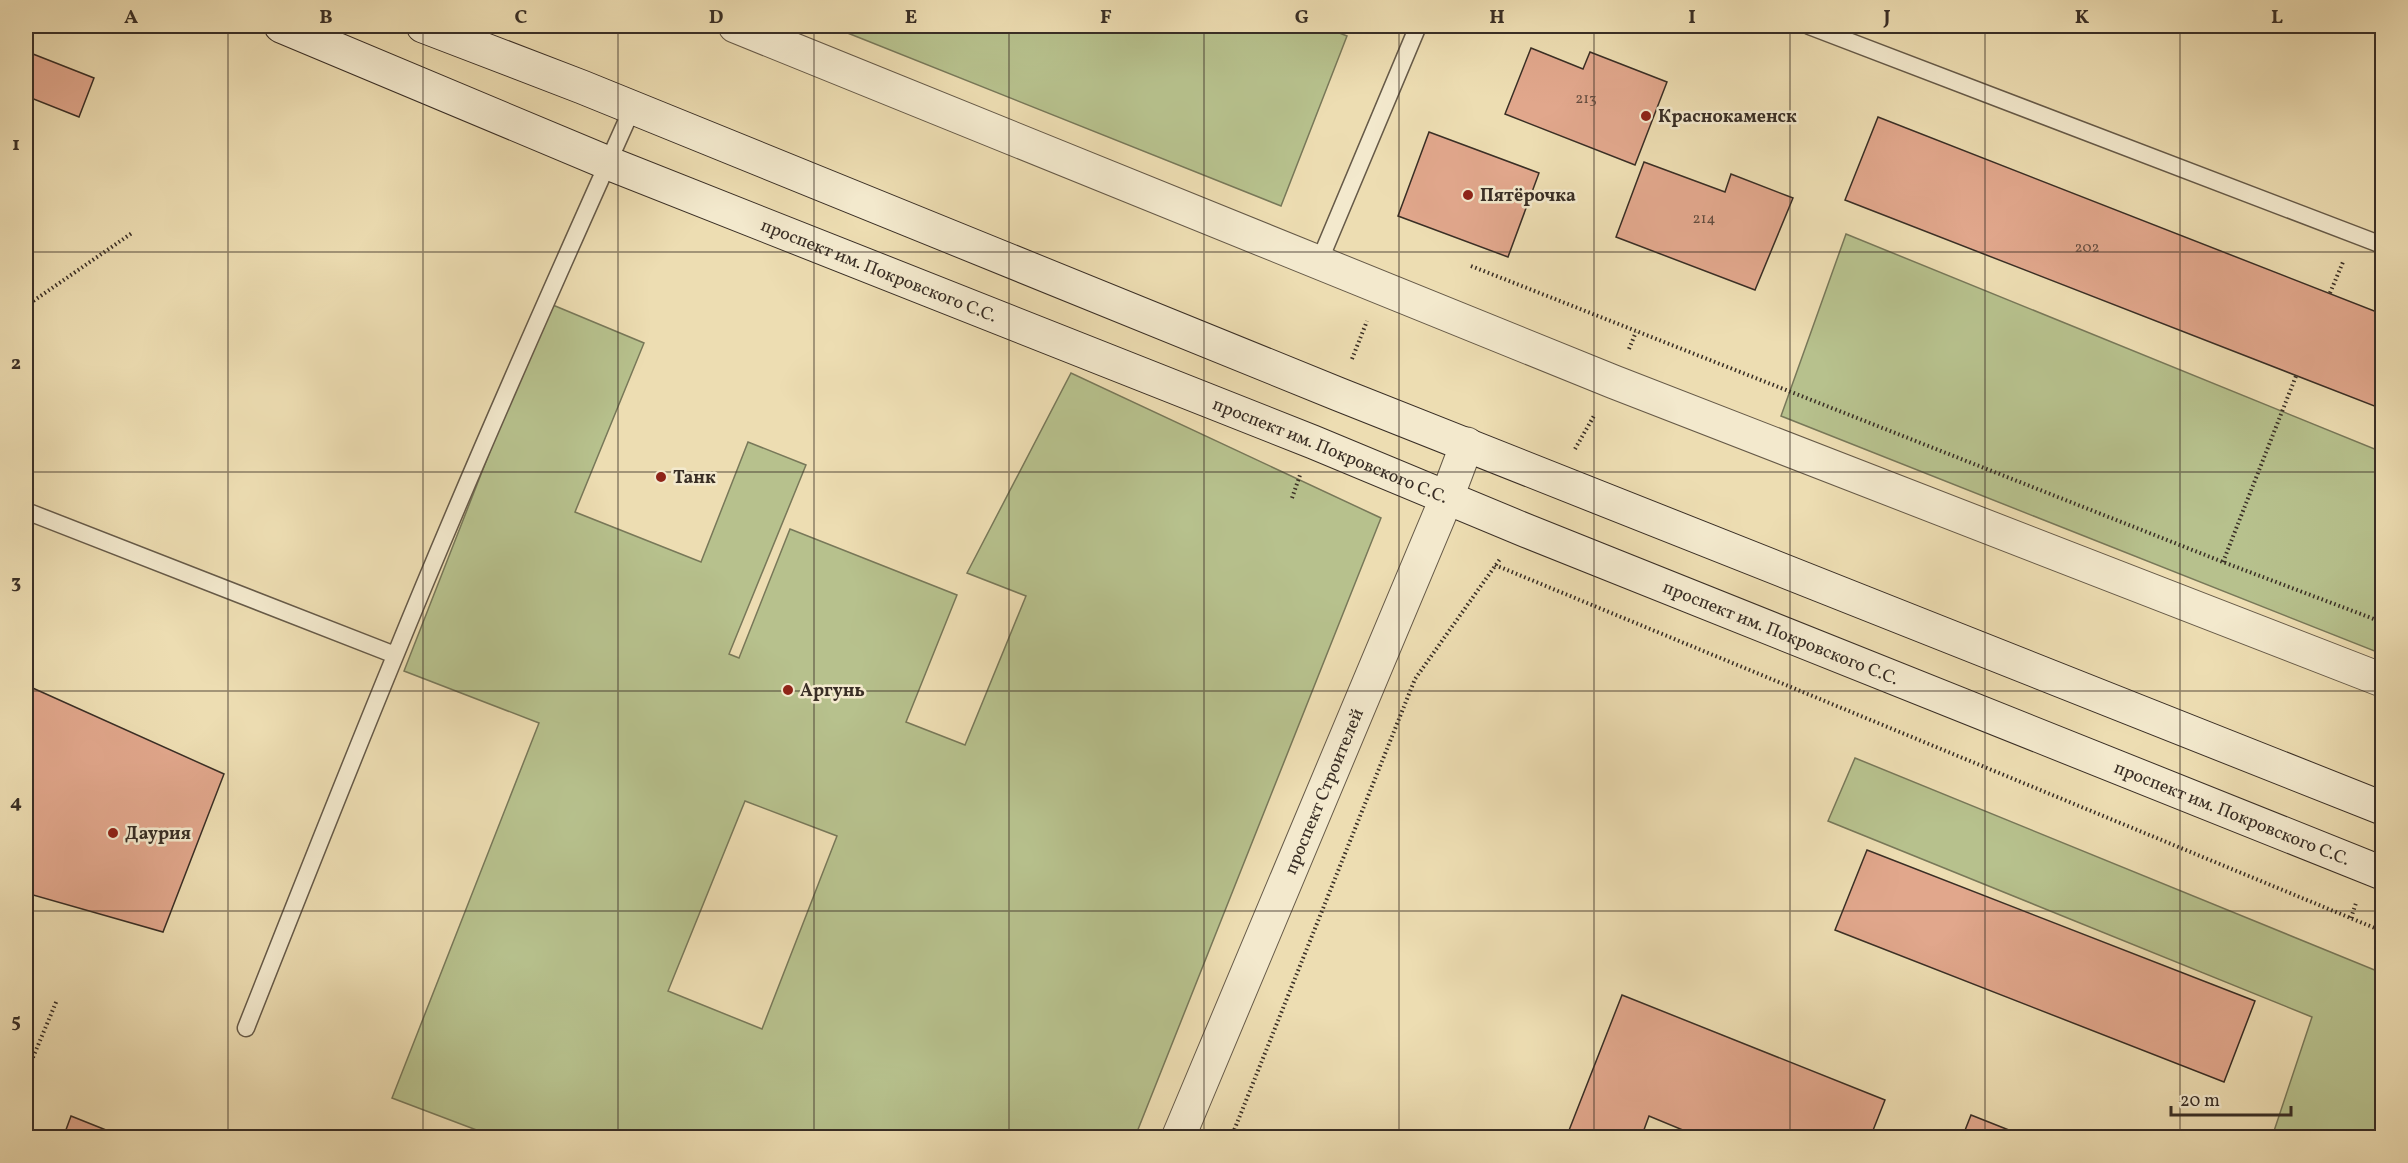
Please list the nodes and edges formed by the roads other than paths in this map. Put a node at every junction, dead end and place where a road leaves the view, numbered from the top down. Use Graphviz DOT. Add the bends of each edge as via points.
graph roads {
  1 [pos="281,26"];
  2 [pos="423,26"];
  3 [pos="735,26"];
  4 [pos="1418,26"];
  5 [pos="1809,26"];
  6 [pos="633,109"];
  7 [pos="608,163"];
  8 [pos="2382,245"];
  9 [pos="1318,262"];
  10 [pos="1467,444"];
  11 [pos="1447,497"];
  12 [pos="26,511"];
  13 [pos="395,655"];
  14 [pos="2382,680"];
  15 [pos="2382,808"];
  16 [pos="2382,873"];
  17 [pos="246,1028"];
  18 [pos="1178,1137"];
  1 -- 7 [label="main road, проспект им. Покровского С.С."];
  2 -- 6 [label="main road"];
  3 -- 9 [label="main road"];
  4 -- 9 [label="lane"];
  5 -- 8 [label="lane"];
  6 -- 7 [label="lane"];
  6 -- 10 [label="main road"];
  7 -- 11 [label="main road, проспект им. Покровского С.С."];
  7 -- 13 [label="lane"];
  9 -- 14 [label="main road" via="1614,382"];
  10 -- 11 [label="main road, проспект Строителей"];
  10 -- 15 [label="main road"];
  11 -- 16 [label="main road, проспект им. Покровского С.С."];
  11 -- 18 [label="main road, проспект Строителей"];
  12 -- 13 [label="lane"];
  13 -- 17 [label="lane"];
}
